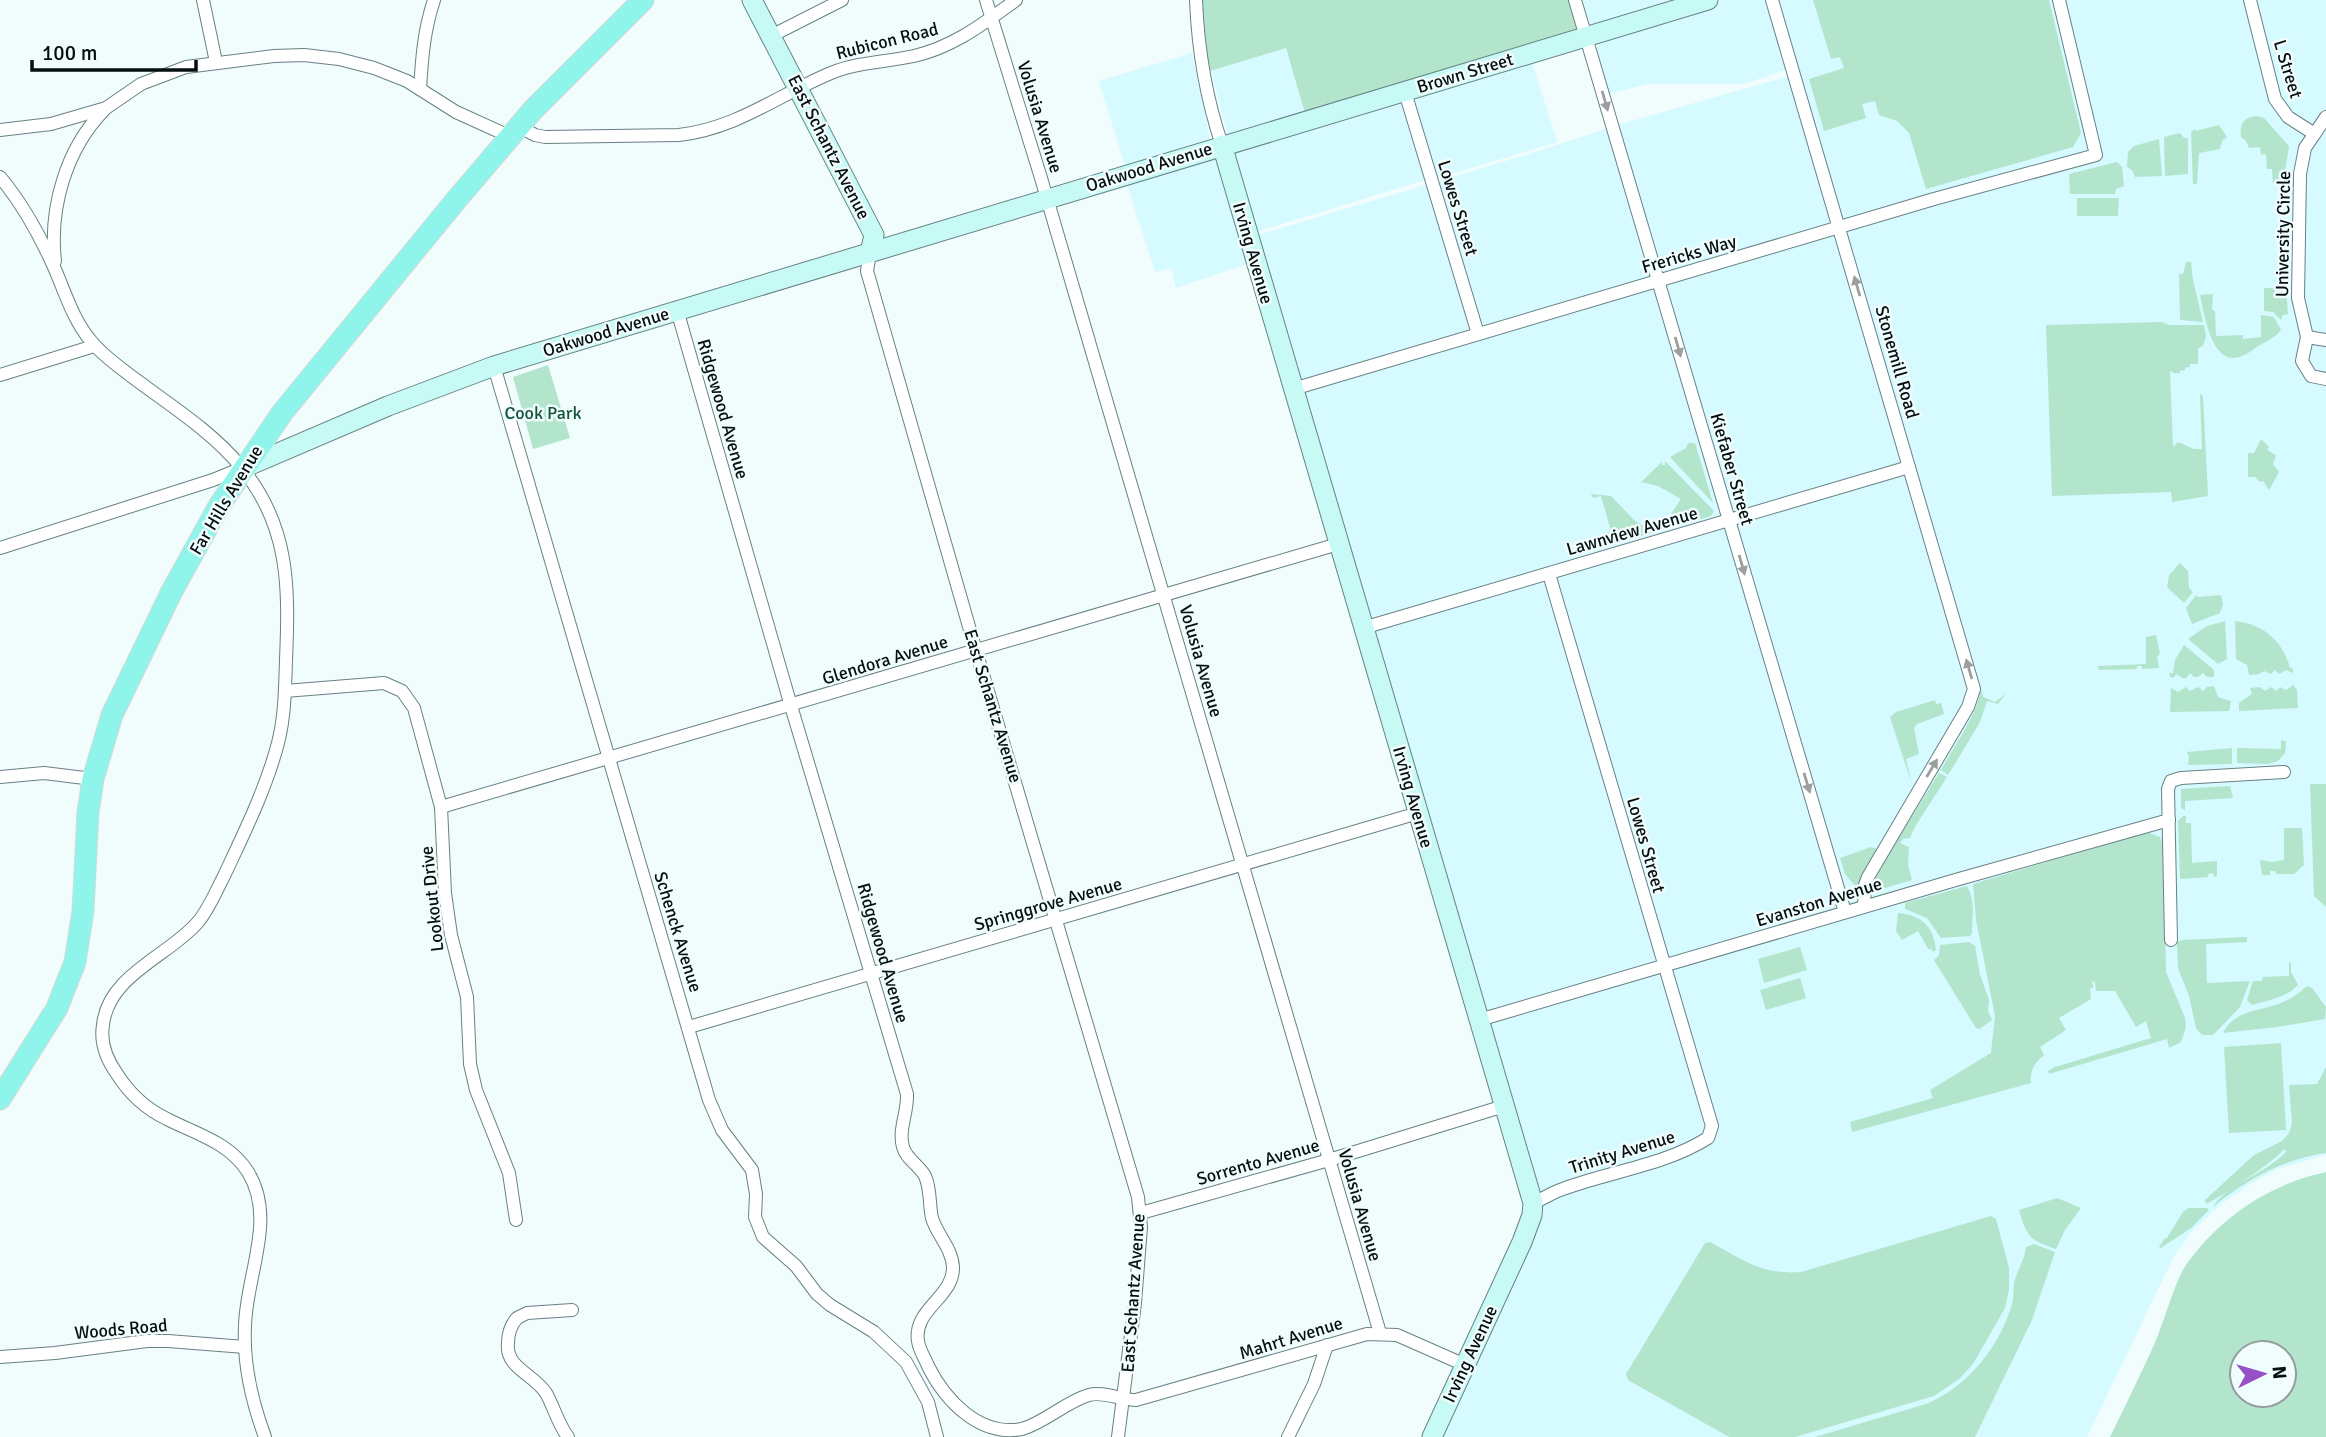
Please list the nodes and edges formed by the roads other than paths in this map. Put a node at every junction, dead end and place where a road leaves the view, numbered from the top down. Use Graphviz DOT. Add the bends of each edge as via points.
graph roads {
  1 [pos="203,0"];
  2 [pos="434,0"];
  3 [pos="643,0"];
  4 [pos="752,0"];
  5 [pos="842,0"];
  6 [pos="986,0"];
  7 [pos="1016,0"];
  8 [pos="1196,0"];
  9 [pos="1575,0"];
  10 [pos="1708,0"];
  11 [pos="1772,0"];
  12 [pos="2059,0"];
  13 [pos="2250,0"];
  14 [pos="992,18"];
  15 [pos="771,36"];
  16 [pos="1587,36"];
  17 [pos="216,62"];
  18 [pos="800,88"];
  19 [pos="420,89"];
  20 [pos="1405,92"];
  21 [pos="106,108"];
  22 [pos="2326,117"];
  23 [pos="0,130"];
  24 [pos="514,131"];
  25 [pos="2313,133"];
  26 [pos="1222,145"];
  27 [pos="0,177"];
  28 [pos="1046,198"];
  29 [pos="1840,228"];
  30 [pos="870,253"];
  31 [pos="56,271"];
  32 [pos="1659,281"];
  33 [pos="677,310"];
  34 [pos="1478,334"];
  35 [pos="2307,337"];
  36 [pos="2326,340"];
  37 [pos="94,345"];
  38 [pos="494,366"];
  39 [pos="0,375"];
  40 [pos="2326,379"];
  41 [pos="1293,389"];
  42 [pos="1909,467"];
  43 [pos="243,468"];
  44 [pos="1730,521"];
  45 [pos="1338,544"];
  46 [pos="0,548"];
  47 [pos="1549,574"];
  48 [pos="1163,595"];
  49 [pos="1363,628"];
  50 [pos="976,651"];
  51 [pos="285,691"];
  52 [pos="791,706"];
  53 [pos="608,759"];
  54 [pos="2284,772"];
  55 [pos="0,777"];
  56 [pos="93,779"];
  57 [pos="441,807"];
  58 [pos="1418,813"];
  59 [pos="2169,820"];
  60 [pos="1242,865"];
  61 [pos="1864,906"];
  62 [pos="1845,912"];
  63 [pos="1056,919"];
  64 [pos="2171,940"];
  65 [pos="1664,965"];
  66 [pos="870,973"];
  67 [pos="1479,1020"];
  68 [pos="688,1027"];
  69 [pos="0,1099"];
  70 [pos="1504,1106"];
  71 [pos="1712,1126"];
  72 [pos="1329,1160"];
  73 [pos="1533,1203"];
  74 [pos="1141,1213"];
  75 [pos="516,1220"];
  76 [pos="572,1310"];
  77 [pos="1380,1333"];
  78 [pos="918,1341"];
  79 [pos="1327,1345"];
  80 [pos="245,1347"];
  81 [pos="0,1357"];
  82 [pos="906,1362"];
  83 [pos="1465,1365"];
  84 [pos="1123,1399"];
  85 [pos="265,1437"];
  86 [pos="568,1437"];
  87 [pos="937,1437"];
  88 [pos="1118,1437"];
  89 [pos="1288,1437"];
  90 [pos="1432,1437"];
  1 -- 17 [label="street"];
  2 -- 19 [label="street" via="422,44"];
  3 -- 24 [label="main road, Far Hills Avenue"];
  4 -- 15 [label="street, East Schantz Avenue"];
  5 -- 15 [label="street"];
  6 -- 14 [label="street, Volusia Avenue"];
  7 -- 14 [label="street, Rubicon Road"];
  8 -- 26 [label="street" via="1208,97"];
  9 -- 16 [label="street, Kiefaber Street"];
  10 -- 16 [label="street, Brown Street"];
  11 -- 29 [label="street, Stonemill Road"];
  12 -- 29 [label="street, Frericks Way" via="2096,155"];
  13 -- 25 [label="street, L Street" via="2277,102 2288,117"];
  14 -- 18 [label="street, Rubicon Road" via="940,48 844,69"];
  14 -- 28 [label="street, Volusia Avenue"];
  15 -- 18 [label="street, East Schantz Avenue"];
  16 -- 20 [label="street, Brown Street"];
  16 -- 32 [label="street, Kiefaber Street, one-way"];
  17 -- 19 [label="street, Rubicon Road" via="329,57 374,68"];
  17 -- 21 [label="street, Rubicon Road" via="164,74"];
  18 -- 24 [label="street, Rubicon Road" via="742,119 700,133 545,136"];
  18 -- 30 [label="street, East Schantz Avenue" via="874,235"];
  19 -- 24 [label="street, Rubicon Road" via="456,112"];
  20 -- 26 [label="street, Brown Street"];
  20 -- 34 [label="street, Lowes Street"];
  21 -- 23 [label="street, Rubicon Road" via="51,124"];
  21 -- 31 [label="street, Rubicon Road" via="79,143 64,178 55,217"];
  22 -- 25 [label="street"];
  24 -- 43 [label="main road, Far Hills Avenue" via="282,413"];
  25 -- 35 [label="street, University Circle" via="2304,151 2299,184 2298,298"];
  26 -- 28 [label="street, Oakwood Avenue"];
  26 -- 41 [label="street, Irving Avenue"];
  27 -- 31 [label="street" via="23,208"];
  28 -- 30 [label="street, Oakwood Avenue"];
  28 -- 48 [label="street, Volusia Avenue"];
  29 -- 32 [label="street, Frericks Way"];
  42 -- 29 [label="street, Stonemill Road, one-way"];
  30 -- 33 [label="street, Oakwood Avenue"];
  30 -- 50 [label="street, East Schantz Avenue" via="867,271"];
  31 -- 37 [label="street" via="75,317"];
  32 -- 34 [label="street, Frericks Way"];
  32 -- 44 [label="street, Kiefaber Street, one-way"];
  33 -- 38 [label="street, Oakwood Avenue"];
  33 -- 52 [label="street, Ridgewood Avenue"];
  34 -- 41 [label="street, Frericks Way"];
  35 -- 36 [label="street"];
  35 -- 40 [label="street, University Circle" via="2303,365 2312,377"];
  37 -- 39 [label="street"];
  37 -- 43 [label="street"];
  38 -- 43 [label="street, Oakwood Avenue"];
  38 -- 53 [label="street, Schenck Avenue"];
  41 -- 45 [label="street, Irving Avenue"];
  42 -- 44 [label="street, Lawnview Avenue"];
  61 -- 42 [label="street, Stonemill Road, one-way" via="1868,877 1972,700 1974,686"];
  43 -- 46 [label="street, Oakwood Avenue"];
  43 -- 51 [label="street" via="282,545 287,584"];
  43 -- 56 [label="main road, Far Hills Avenue" via="198,543 126,682"];
  44 -- 47 [label="street, Lawnview Avenue"];
  44 -- 62 [label="street, Kiefaber Street, one-way"];
  45 -- 48 [label="street, Glendora Avenue"];
  45 -- 49 [label="street, Irving Avenue"];
  47 -- 49 [label="street, Lawnview Avenue"];
  47 -- 65 [label="street, Lowes Street"];
  48 -- 50 [label="street, Glendora Avenue"];
  48 -- 60 [label="street, Volusia Avenue"];
  49 -- 58 [label="street, Irving Avenue"];
  50 -- 52 [label="street, Glendora Avenue"];
  50 -- 63 [label="street, East Schantz Avenue"];
  51 -- 57 [label="street, Lookout Drive" via="373,683 402,691 414,708"];
  51 -- 80 [label="street" via="272,764 206,910 197,923 120,987 103,1023 110,1064 134,1096 164,1118 226,1148 255,1186 261,1220 247,1292"];
  52 -- 53 [label="street, Glendora Avenue"];
  52 -- 66 [label="street, Ridgewood Avenue"];
  53 -- 57 [label="street, Glendora Avenue"];
  53 -- 68 [label="street, Schenck Avenue"];
  54 -- 59 [label="street" via="2177,778 2168,786"];
  55 -- 56 [label="street" via="44,773"];
  56 -- 69 [label="main road, Far Hills Avenue" via="75,962 57,1009"];
  57 -- 75 [label="street, Lookout Drive" via="445,893 467,997 470,1064 509,1173"];
  58 -- 60 [label="street, Springgrove Avenue"];
  58 -- 67 [label="street, Irving Avenue"];
  59 -- 61 [label="street, Evanston Avenue"];
  59 -- 64 [label="street"];
  60 -- 63 [label="street, Springgrove Avenue"];
  60 -- 72 [label="street, Volusia Avenue"];
  61 -- 62 [label="street, Evanston Avenue"];
  62 -- 65 [label="street, Evanston Avenue"];
  63 -- 66 [label="street, Springgrove Avenue"];
  63 -- 74 [label="street, East Schantz Avenue"];
  65 -- 67 [label="street, Evanston Avenue"];
  65 -- 71 [label="street, Lowes Street"];
  66 -- 68 [label="street, Springgrove Avenue"];
  66 -- 78 [label="street, Ridgewood Avenue" via="907,1094 903,1147 924,1175 932,1218 953,1264 950,1282 921,1320"];
  67 -- 70 [label="street, Irving Avenue"];
  68 -- 82 [label="street, Schenck Avenue" via="715,1116 752,1170 755,1217 763,1237 796,1265 817,1294 874,1332"];
  70 -- 72 [label="street, Sorrento Avenue"];
  70 -- 73 [label="street, Irving Avenue"];
  71 -- 73 [label="street, Trinity Avenue" via="1708,1138 1690,1150 1561,1189"];
  72 -- 74 [label="street, Sorrento Avenue"];
  72 -- 77 [label="street, Volusia Avenue"];
  73 -- 83 [label="street, Irving Avenue" via="1522,1242"];
  74 -- 84 [label="street, East Schantz Avenue"];
  76 -- 86 [label="street" via="527,1313 517,1318 507,1350 512,1362 546,1392"];
  77 -- 79 [label="street, Mahrt Avenue"];
  77 -- 83 [label="street, Mahrt Avenue" via="1397,1335"];
  78 -- 82 [label="street, Ridgewood Avenue"];
  78 -- 84 [label="street" via="948,1398 967,1416 993,1429 1026,1428 1089,1395"];
  79 -- 84 [label="street, Mahrt Avenue" via="1136,1400"];
  79 -- 89 [label="street"];
  80 -- 81 [label="street, Woods Road" via="147,1341"];
  80 -- 85 [label="street"];
  82 -- 87 [label="street, Schenck Avenue" via="928,1402"];
  83 -- 90 [label="street, Irving Avenue"];
  84 -- 88 [label="street, East Schantz Avenue"];
}
